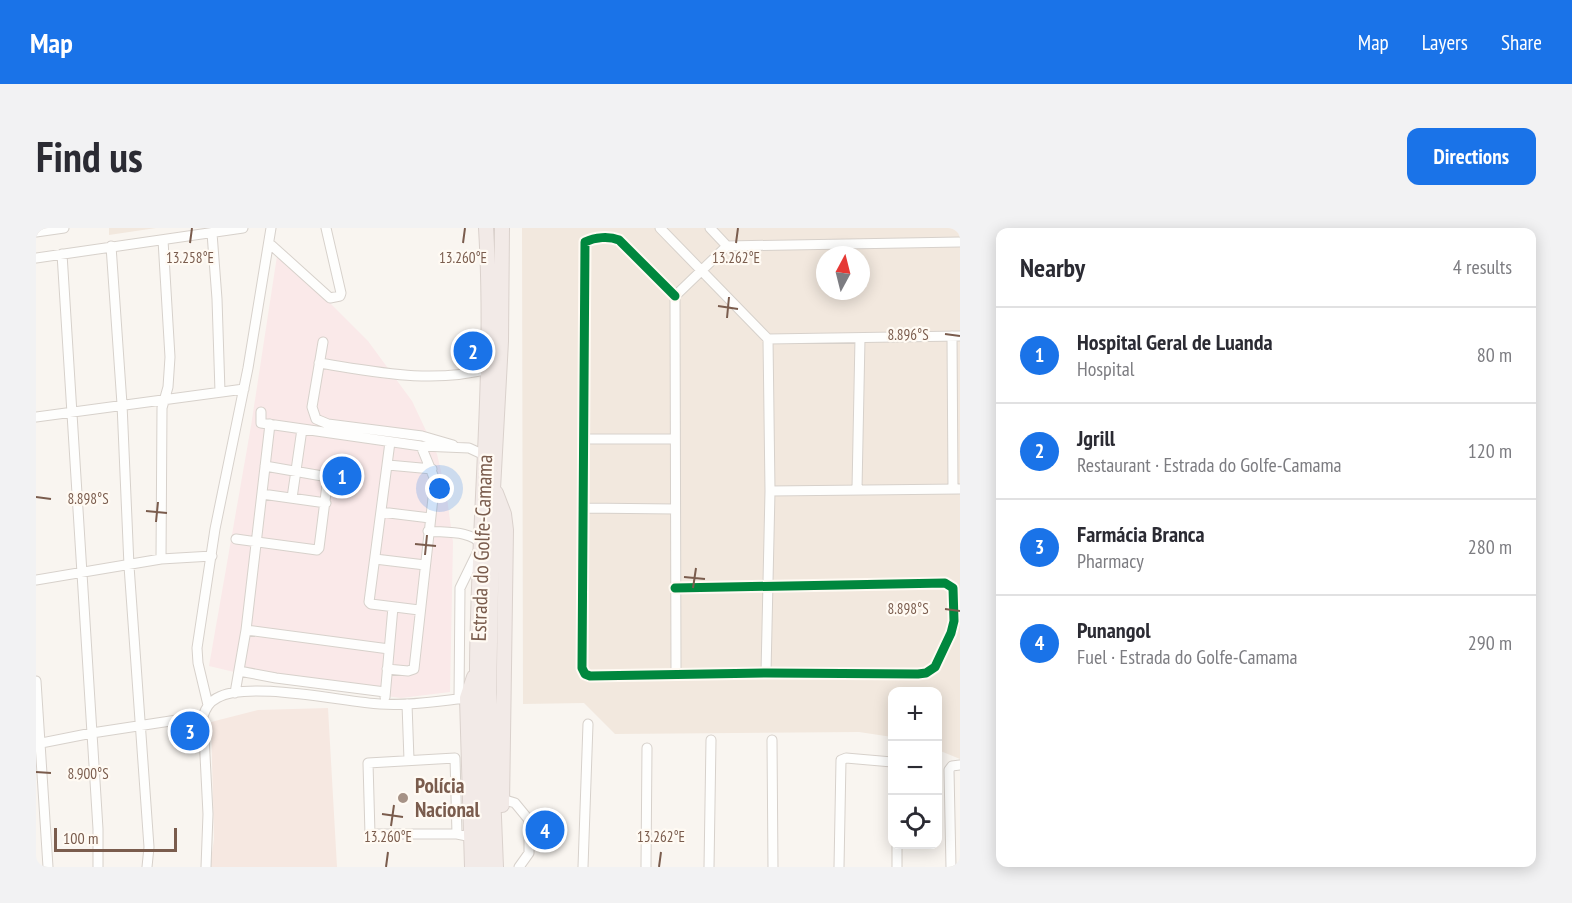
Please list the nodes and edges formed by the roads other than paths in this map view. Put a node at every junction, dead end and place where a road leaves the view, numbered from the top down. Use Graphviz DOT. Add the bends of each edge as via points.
graph roads {
  1 [pos="64,228"];
  2 [pos="243,228"];
  3 [pos="271,228"];
  4 [pos="326,228"];
  5 [pos="486,228"];
  6 [pos="502,228"];
  7 [pos="660,228"];
  8 [pos="710,228"];
  9 [pos="36,232"];
  10 [pos="212,233"];
  11 [pos="163,240"];
  12 [pos="960,242"];
  13 [pos="269,243"];
  14 [pos="111,246"];
  15 [pos="728,246"];
  16 [pos="62,254"];
  17 [pos="36,258"];
  18 [pos="702,270"];
  19 [pos="675,296"];
  20 [pos="956,336"];
  21 [pos="860,338"];
  22 [pos="768,339"];
  23 [pos="323,342"];
  24 [pos="319,363"];
  25 [pos="489,369"];
  26 [pos="244,389"];
  27 [pos="220,392"];
  28 [pos="163,400"];
  29 [pos="122,404"];
  30 [pos="70,411"];
  31 [pos="261,412"];
  32 [pos="36,417"];
  33 [pos="270,424"];
  34 [pos="302,429"];
  35 [pos="486,434"];
  36 [pos="583,439"];
  37 [pos="674,439"];
  38 [pos="390,442"];
  39 [pos="421,446"];
  40 [pos="455,446"];
  41 [pos="469,447"];
  42 [pos="387,465"];
  43 [pos="484,465"];
  44 [pos="265,466"];
  45 [pos="432,469"];
  46 [pos="296,471"];
  47 [pos="493,489"];
  48 [pos="857,489"];
  49 [pos="956,489"];
  50 [pos="770,491"];
  51 [pos="262,494"];
  52 [pos="292,498"];
  53 [pos="326,503"];
  54 [pos="583,508"];
  55 [pos="675,509"];
  56 [pos="381,512"];
  57 [pos="482,517"];
  58 [pos="430,518"];
  59 [pos="428,531"];
  60 [pos="467,535"];
  61 [pos="236,539"];
  62 [pos="256,541"];
  63 [pos="481,544"];
  64 [pos="212,555"];
  65 [pos="161,559"];
  66 [pos="375,559"];
  67 [pos="425,565"];
  68 [pos="129,566"];
  69 [pos="82,573"];
  70 [pos="36,580"];
  71 [pos="768,586"];
  72 [pos="675,588"];
  73 [pos="393,607"];
  74 [pos="419,610"];
  75 [pos="246,630"];
  76 [pos="389,650"];
  77 [pos="477,667"];
  78 [pos="387,669"];
  79 [pos="239,671"];
  80 [pos="766,673"];
  81 [pos="676,674"];
  82 [pos="36,681"];
  83 [pos="385,692"];
  84 [pos="235,693"];
  85 [pos="463,698"];
  86 [pos="407,704"];
  87 [pos="208,705"];
  88 [pos="384,705"];
  89 [pos="203,716"];
  90 [pos="588,724"];
  91 [pos="140,726"];
  92 [pos="92,733"];
  93 [pos="711,740"];
  94 [pos="772,740"];
  95 [pos="39,744"];
  96 [pos="647,748"];
  97 [pos="409,760"];
  98 [pos="888,762"];
  99 [pos="960,765"];
  100 [pos="502,800"];
  101 [pos="458,834"];
  102 [pos="472,837"];
  103 [pos="897,849"];
  104 [pos="48,867"];
  105 [pos="98,867"];
  106 [pos="147,867"];
  107 [pos="206,867"];
  108 [pos="472,867"];
  109 [pos="484,867"];
  110 [pos="496,867"];
  111 [pos="506,867"];
  112 [pos="519,867"];
  113 [pos="583,867"];
  114 [pos="646,867"];
  115 [pos="709,867"];
  116 [pos="773,867"];
  117 [pos="839,867"];
  118 [pos="897,867"];
  119 [pos="951,867"];
  1 -- 9 [label="street"];
  2 -- 10 [label="street"];
  3 -- 13 [label="street"];
  4 -- 13 [label="street" via="341,293 333,298"];
  5 -- 25 [label="highway, Estrada do Golfe-Camama"];
  6 -- 47 [label="highway, Estrada do Golfe-Camama"];
  7 -- 18 [label="street"];
  8 -- 15 [label="street"];
  10 -- 11 [label="street"];
  10 -- 27 [label="street"];
  11 -- 14 [label="street"];
  11 -- 28 [label="street" via="170,357"];
  12 -- 15 [label="street"];
  13 -- 26 [label="street"];
  14 -- 16 [label="street"];
  14 -- 29 [label="street"];
  15 -- 18 [label="street"];
  16 -- 17 [label="street"];
  16 -- 30 [label="street"];
  18 -- 19 [label="street"];
  18 -- 22 [label="street"];
  19 -- 36 [label="street" via="619,240 585,242"];
  19 -- 37 [label="street"];
  20 -- 21 [label="street"];
  20 -- 49 [label="street"];
  21 -- 22 [label="street"];
  21 -- 48 [label="street"];
  22 -- 50 [label="street"];
  23 -- 24 [label="street"];
  24 -- 25 [label="street" via="404,377 471,374"];
  24 -- 40 [label="street" via="312,407 321,422 422,436"];
  25 -- 35 [label="highway, Estrada do Golfe-Camama"];
  26 -- 27 [label="street"];
  26 -- 64 [label="street"];
  27 -- 28 [label="street"];
  28 -- 29 [label="street"];
  28 -- 65 [label="street"];
  29 -- 30 [label="street"];
  29 -- 68 [label="street"];
  30 -- 32 [label="street"];
  30 -- 69 [label="street"];
  31 -- 33 [label="street" via="260,423"];
  33 -- 34 [label="street"];
  33 -- 44 [label="street"];
  34 -- 38 [label="street"];
  34 -- 46 [label="street"];
  35 -- 41 [label="street" via="482,441"];
  35 -- 43 [label="highway, Estrada do Golfe-Camama"];
  36 -- 37 [label="street"];
  36 -- 54 [label="street"];
  37 -- 55 [label="street"];
  38 -- 39 [label="street"];
  38 -- 42 [label="street"];
  39 -- 40 [label="street"];
  39 -- 45 [label="street"];
  40 -- 41 [label="street"];
  41 -- 43 [label="street" via="482,454"];
  42 -- 45 [label="street"];
  42 -- 56 [label="street"];
  43 -- 57 [label="highway, Estrada do Golfe-Camama"];
  44 -- 46 [label="street"];
  44 -- 51 [label="street"];
  45 -- 58 [label="street" via="435,480"];
  46 -- 52 [label="street"];
  46 -- 53 [label="street" via="328,477"];
  47 -- 100 [label="highway" via="502,507 506,530"];
  47 -- 110 [label="highway, Estrada do Golfe-Camama" via="489,693"];
  48 -- 49 [label="street"];
  48 -- 50 [label="street"];
  50 -- 71 [label="street"];
  51 -- 52 [label="street"];
  51 -- 62 [label="street"];
  52 -- 53 [label="street"];
  53 -- 62 [label="street" via="317,550"];
  54 -- 55 [label="street"];
  54 -- 81 [label="street" via="585,674"];
  55 -- 72 [label="street"];
  56 -- 58 [label="street"];
  56 -- 66 [label="street"];
  57 -- 60 [label="street"];
  57 -- 63 [label="highway, Estrada do Golfe-Camama"];
  58 -- 59 [label="street"];
  59 -- 60 [label="street"];
  59 -- 67 [label="street"];
  60 -- 63 [label="street"];
  61 -- 62 [label="street"];
  62 -- 75 [label="street"];
  63 -- 77 [label="highway, Estrada do Golfe-Camama"];
  63 -- 85 [label="street" via="460,588"];
  64 -- 65 [label="street"];
  64 -- 87 [label="street" via="197,648"];
  65 -- 68 [label="street"];
  66 -- 67 [label="street"];
  66 -- 73 [label="street" via="369,604"];
  67 -- 74 [label="street"];
  68 -- 69 [label="street"];
  68 -- 91 [label="street"];
  69 -- 70 [label="street"];
  69 -- 92 [label="street"];
  71 -- 72 [label="street"];
  71 -- 80 [label="street"];
  71 -- 80 [label="street" via="945,583 953,588 954,621 935,667 926,673"];
  72 -- 81 [label="street"];
  73 -- 74 [label="street"];
  73 -- 76 [label="street"];
  74 -- 78 [label="street" via="414,669"];
  75 -- 76 [label="street"];
  75 -- 79 [label="street"];
  76 -- 78 [label="street"];
  77 -- 85 [label="highway"];
  77 -- 109 [label="highway, Estrada do Golfe-Camama"];
  78 -- 83 [label="street"];
  79 -- 83 [label="street"];
  79 -- 84 [label="street"];
  80 -- 81 [label="street"];
  82 -- 95 [label="street"];
  83 -- 88 [label="street"];
  84 -- 87 [label="street"];
  84 -- 88 [label="street" via="308,695"];
  85 -- 86 [label="street"];
  85 -- 102 [label="highway"];
  86 -- 88 [label="street"];
  86 -- 97 [label="street"];
  87 -- 89 [label="street"];
  89 -- 91 [label="street"];
  89 -- 107 [label="street" via="208,814"];
  90 -- 113 [label="street"];
  91 -- 92 [label="street"];
  91 -- 106 [label="street"];
  92 -- 95 [label="street"];
  92 -- 105 [label="street"];
  93 -- 115 [label="street"];
  94 -- 116 [label="street"];
  95 -- 104 [label="street"];
  96 -- 114 [label="street"];
  97 -- 101 [label="street" via="455,758"];
  97 -- 101 [label="street" via="368,763 370,834"];
  98 -- 117 [label="street" via="841,760"];
  99 -- 119 [label="street" via="949,770"];
  100 -- 111 [label="highway"];
  100 -- 112 [label="street" via="515,803 529,820 529,853"];
  101 -- 102 [label="street"];
  102 -- 108 [label="highway"];
  103 -- 118 [label="street"];
}
